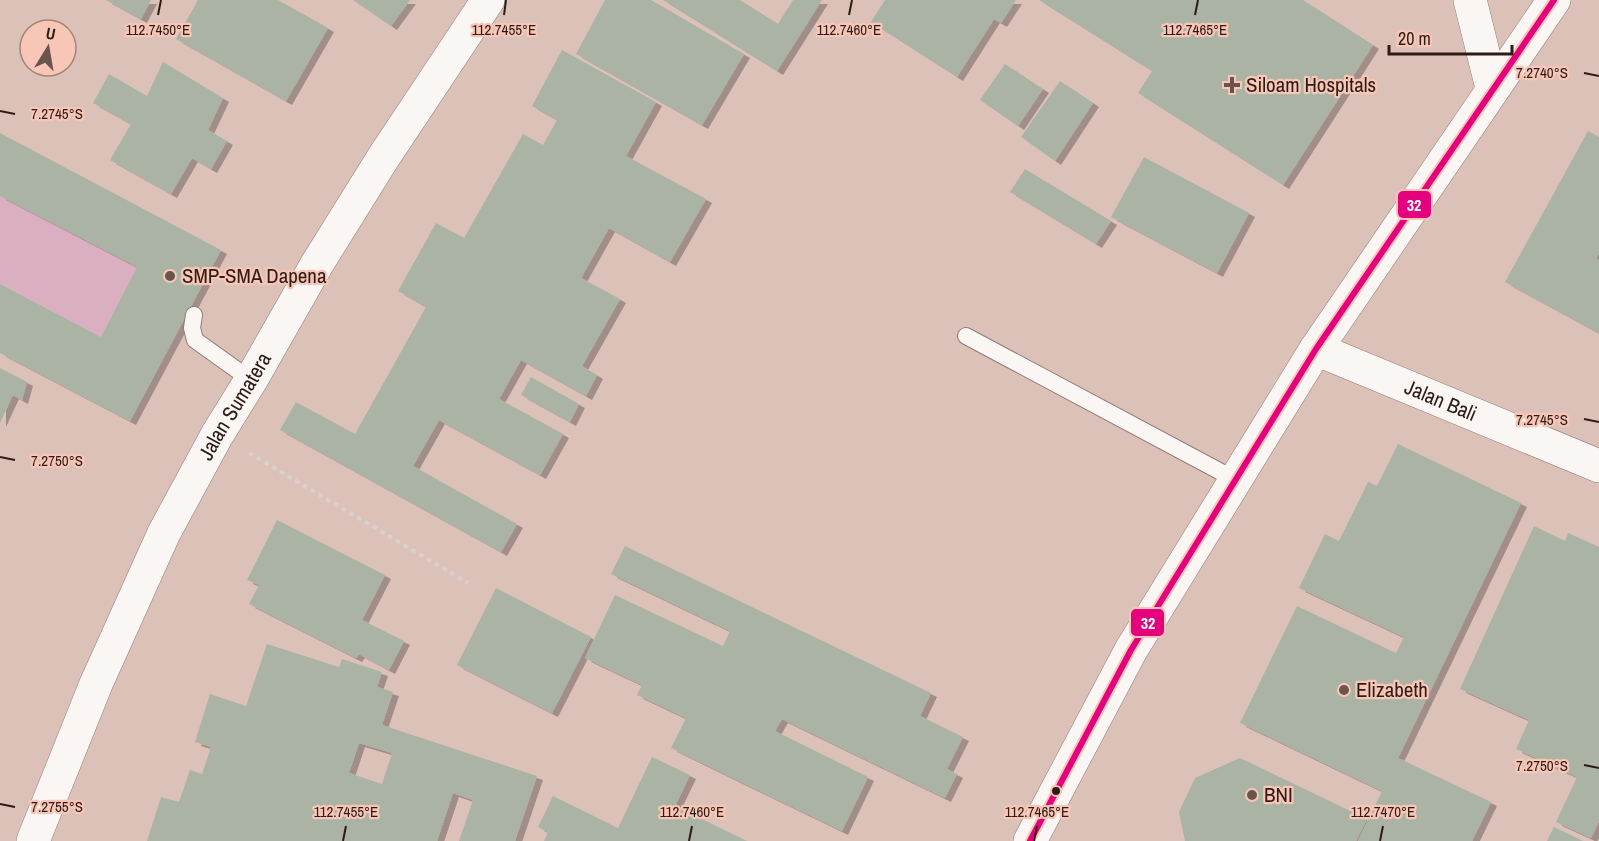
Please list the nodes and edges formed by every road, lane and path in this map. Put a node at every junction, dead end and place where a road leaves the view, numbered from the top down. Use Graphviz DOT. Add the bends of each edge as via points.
graph roads {
  1 [pos="488,0"];
  2 [pos="1470,0"];
  3 [pos="1554,0"];
  4 [pos="1492,88"];
  5 [pos="194,315"];
  6 [pos="966,336"];
  7 [pos="1316,349"];
  8 [pos="251,380"];
  9 [pos="217,435"];
  10 [pos="1599,466"];
  11 [pos="1236,480"];
  12 [pos="468,583"];
  13 [pos="33,841"];
  14 [pos="1030,841"];
  1 -- 8 [label="main road, Jalan Sumatera" via="383,158"];
  2 -- 4 [label="main road"];
  3 -- 4 [label="main road"];
  4 -- 7 [label="main road"];
  5 -- 8 [label="lane" via="195,340"];
  6 -- 11 [label="lane"];
  7 -- 10 [label="main road, Jalan Bali"];
  7 -- 11 [label="main road"];
  8 -- 9 [label="main road, Jalan Sumatera"];
  9 -- 12 [label="path"];
  9 -- 13 [label="main road, Jalan Sumatera" via="164,533 96,684"];
  11 -- 14 [label="main road" via="1131,650"];
}
